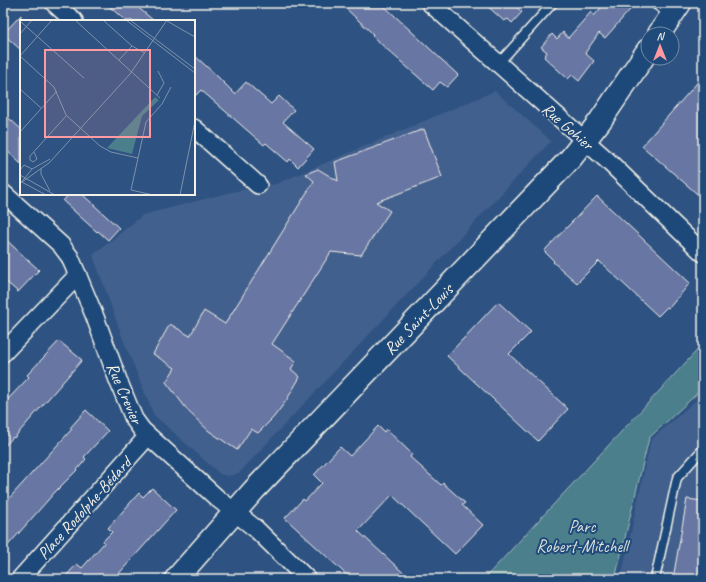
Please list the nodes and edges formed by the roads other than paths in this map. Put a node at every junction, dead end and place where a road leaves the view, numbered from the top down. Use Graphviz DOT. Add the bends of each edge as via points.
graph roads {
  1 [pos="54,3"];
  2 [pos="430,3"];
  3 [pos="553,3"];
  4 [pos="653,3"];
  5 [pos="676,9"];
  6 [pos="73,20"];
  7 [pos="664,26"];
  8 [pos="640,62"];
  9 [pos="498,64"];
  10 [pos="195,129"];
  11 [pos="585,141"];
  12 [pos="258,185"];
  13 [pos="3,193"];
  14 [pos="703,254"];
  15 [pos="78,275"];
  16 [pos="3,353"];
  17 [pos="148,436"];
  18 [pos="703,449"];
  19 [pos="234,512"];
  20 [pos="20,579"];
  21 [pos="176,579"];
  22 [pos="307,579"];
  23 [pos="655,579"];
  1 -- 6 [label="street"];
  2 -- 9 [label="street, Rue Gohier"];
  3 -- 9 [label="lane"];
  4 -- 5 [label="lane"];
  5 -- 7 [label="street"];
  8 -- 11 [label="street, Rue Saint-Louis"];
  9 -- 11 [label="street, Rue Gohier"];
  10 -- 12 [label="street"];
  11 -- 14 [label="street, Rue Gohier"];
  11 -- 19 [label="street, Rue Saint-Louis"];
  13 -- 15 [label="street, Rue Crevier" via="61,245"];
  15 -- 16 [label="street"];
  15 -- 17 [label="street, Rue Crevier" via="131,412"];
  17 -- 19 [label="street, Rue Crevier"];
  17 -- 20 [label="street, Place Rodolphe-Bédard"];
  18 -- 23 [label="lane" via="677,478"];
  19 -- 21 [label="street, Rue Saint-Louis"];
  19 -- 22 [label="street, Rue Crevier" via="256,529"];
}
